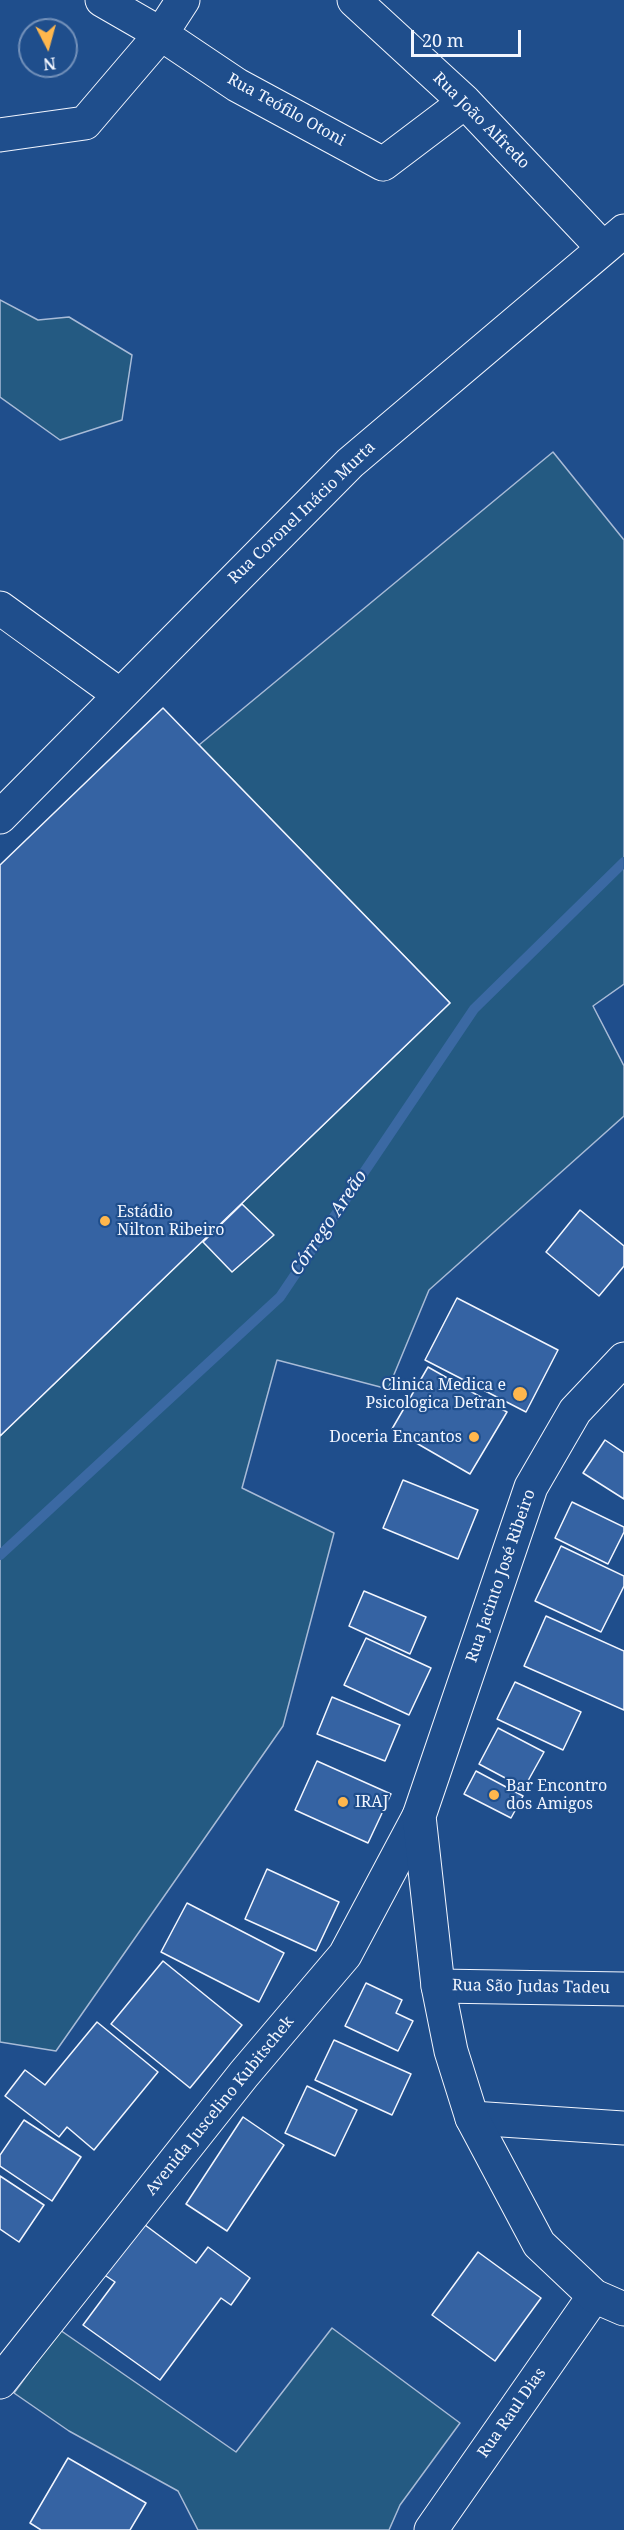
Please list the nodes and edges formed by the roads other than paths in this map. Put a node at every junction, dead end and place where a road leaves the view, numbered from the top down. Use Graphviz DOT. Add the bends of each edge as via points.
graph roads {
  1 [pos="102,0"];
  2 [pos="183,0"];
  3 [pos="354,0"];
  4 [pos="161,34"];
  5 [pos="465,102"];
  6 [pos="0,135"];
  7 [pos="614,239"];
  8 [pos="0,608"];
  9 [pos="120,695"];
  10 [pos="0,817"];
  11 [pos="624,1359"];
  12 [pos="419,1816"];
  13 [pos="438,1986"];
  14 [pos="624,1989"];
  15 [pos="472,2118"];
  16 [pos="624,2128"];
  17 [pos="594,2296"];
  18 [pos="624,2309"];
  19 [pos="0,2382"];
  20 [pos="431,2530"];
  1 -- 4 [label="street, Rua Teófilo Otoni"];
  2 -- 4 [label="street"];
  3 -- 5 [label="street, Rua João Alfredo"];
  4 -- 5 [label="street, Rua Teófilo Otoni" via="237,85 382,164"];
  4 -- 6 [label="street" via="85,123"];
  5 -- 7 [label="street, Rua João Alfredo"];
  7 -- 9 [label="street, Rua Coronel Inácio Murta" via="350,463"];
  8 -- 9 [label="street"];
  9 -- 10 [label="street, Rua Coronel Inácio Murta"];
  11 -- 12 [label="street, Rua Jacinto José Ribeiro" via="575,1412 531,1487"];
  12 -- 13 [label="street"];
  12 -- 19 [label="street, Avenida Juscelino Kubitschek" via="345,1955 244,2074"];
  13 -- 14 [label="street, Rua São Judas Tadeu"];
  13 -- 15 [label="street"];
  15 -- 16 [label="street"];
  15 -- 17 [label="street" via="539,2244"];
  17 -- 18 [label="street"];
  17 -- 20 [label="street, Rua Raul Dias"];
}
